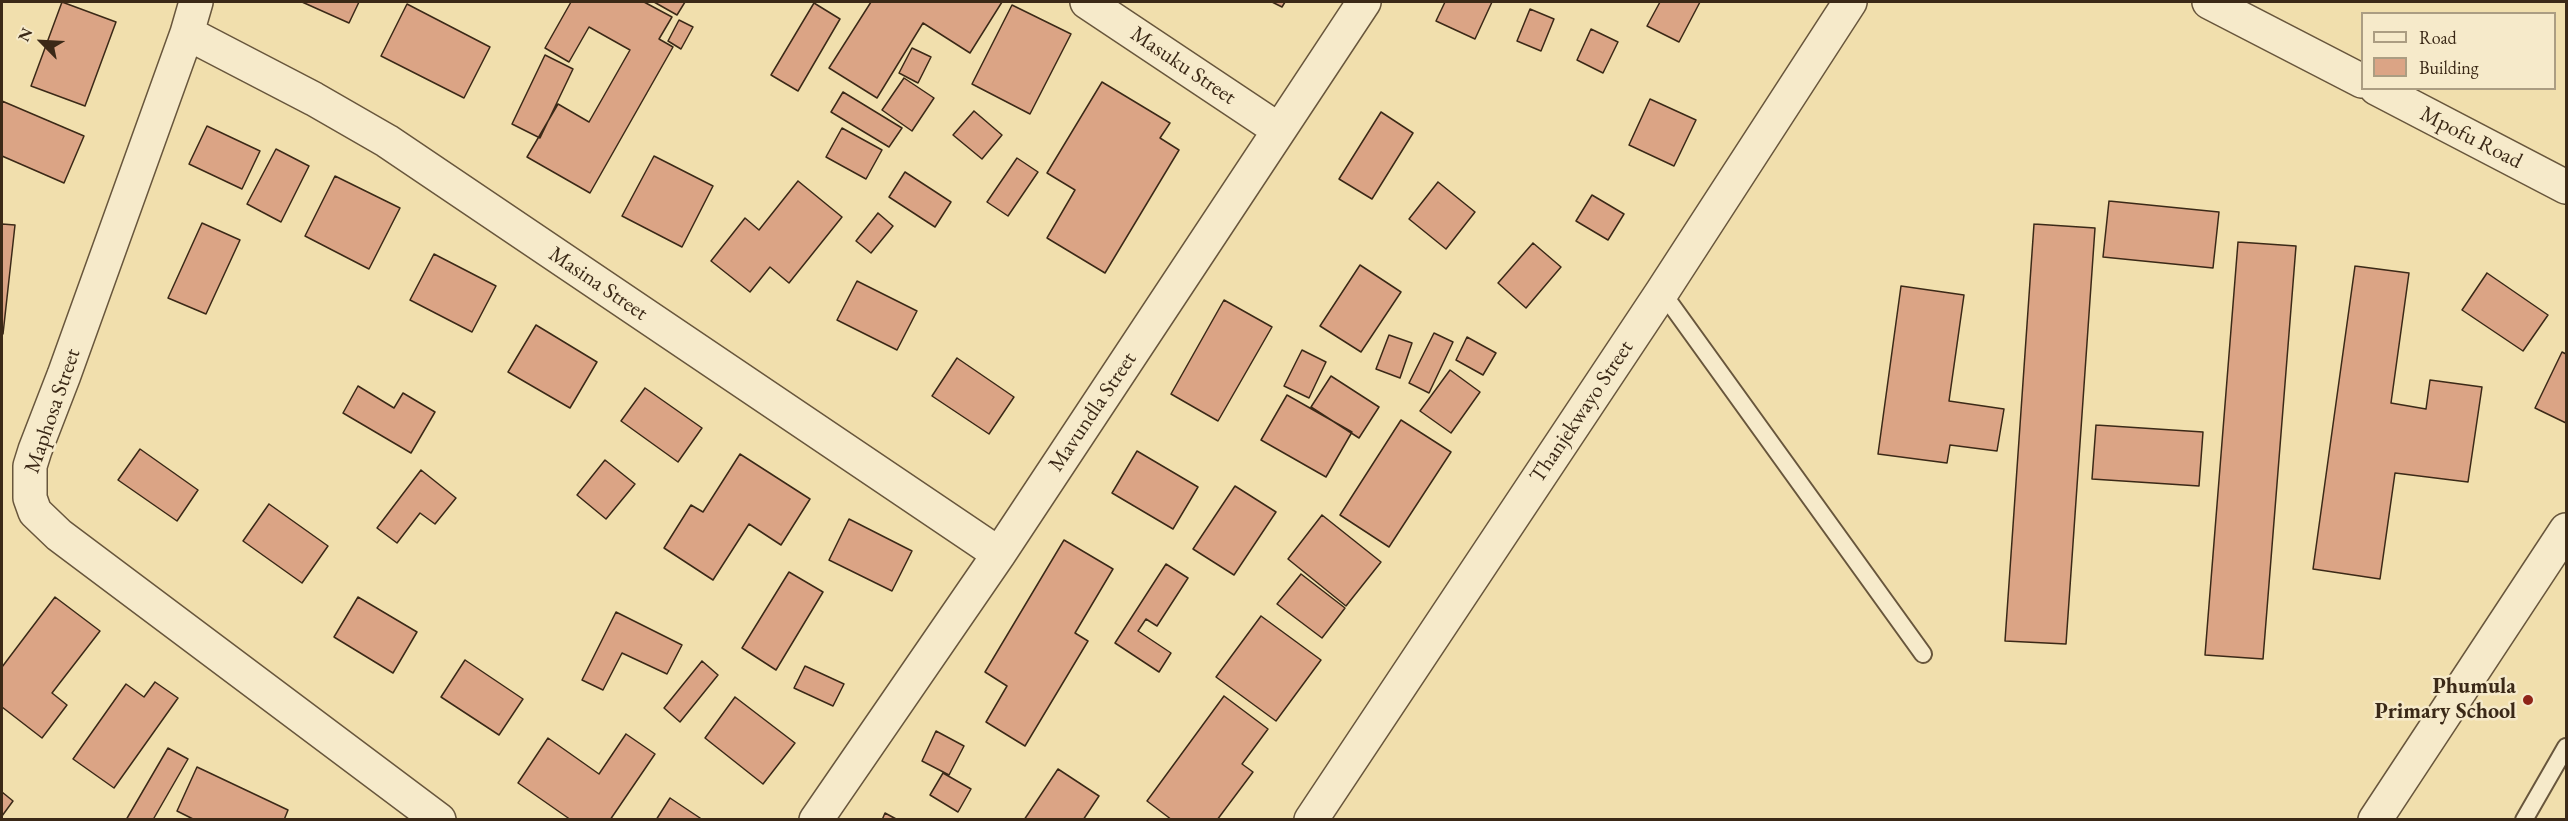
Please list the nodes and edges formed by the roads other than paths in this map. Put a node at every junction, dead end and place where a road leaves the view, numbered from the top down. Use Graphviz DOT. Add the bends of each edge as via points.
graph roads {
  1 [pos="196,2"];
  2 [pos="1087,2"];
  3 [pos="1364,2"];
  4 [pos="1850,2"];
  5 [pos="2209,2"];
  6 [pos="187,33"];
  7 [pos="2361,80"];
  8 [pos="2380,90"];
  9 [pos="1279,130"];
  10 [pos="2566,188"];
  11 [pos="1662,292"];
  12 [pos="2566,530"];
  13 [pos="999,554"];
  14 [pos="1923,654"];
  15 [pos="2566,747"];
  16 [pos="439,819"];
  17 [pos="816,819"];
  18 [pos="1311,819"];
  19 [pos="2375,819"];
  20 [pos="2524,819"];
  1 -- 6 [label="street, Maphosa Street"];
  2 -- 9 [label="street, Masuku Street"];
  3 -- 9 [label="street, Mavundla Street"];
  4 -- 11 [label="street, Thanjekwayo Street"];
  5 -- 7 [label="street"];
  6 -- 13 [label="street, Masina Street" via="387,141"];
  6 -- 16 [label="street, Maphosa Street" via="35,450 30,466 30,498 36,512 59,536"];
  8 -- 10 [label="street, Mpofu Road"];
  9 -- 13 [label="street, Mavundla Street"];
  11 -- 14 [label="lane"];
  11 -- 18 [label="street, Thanjekwayo Street"];
  12 -- 19 [label="street"];
  13 -- 17 [label="street, Mavundla Street"];
  15 -- 20 [label="lane"];
}
